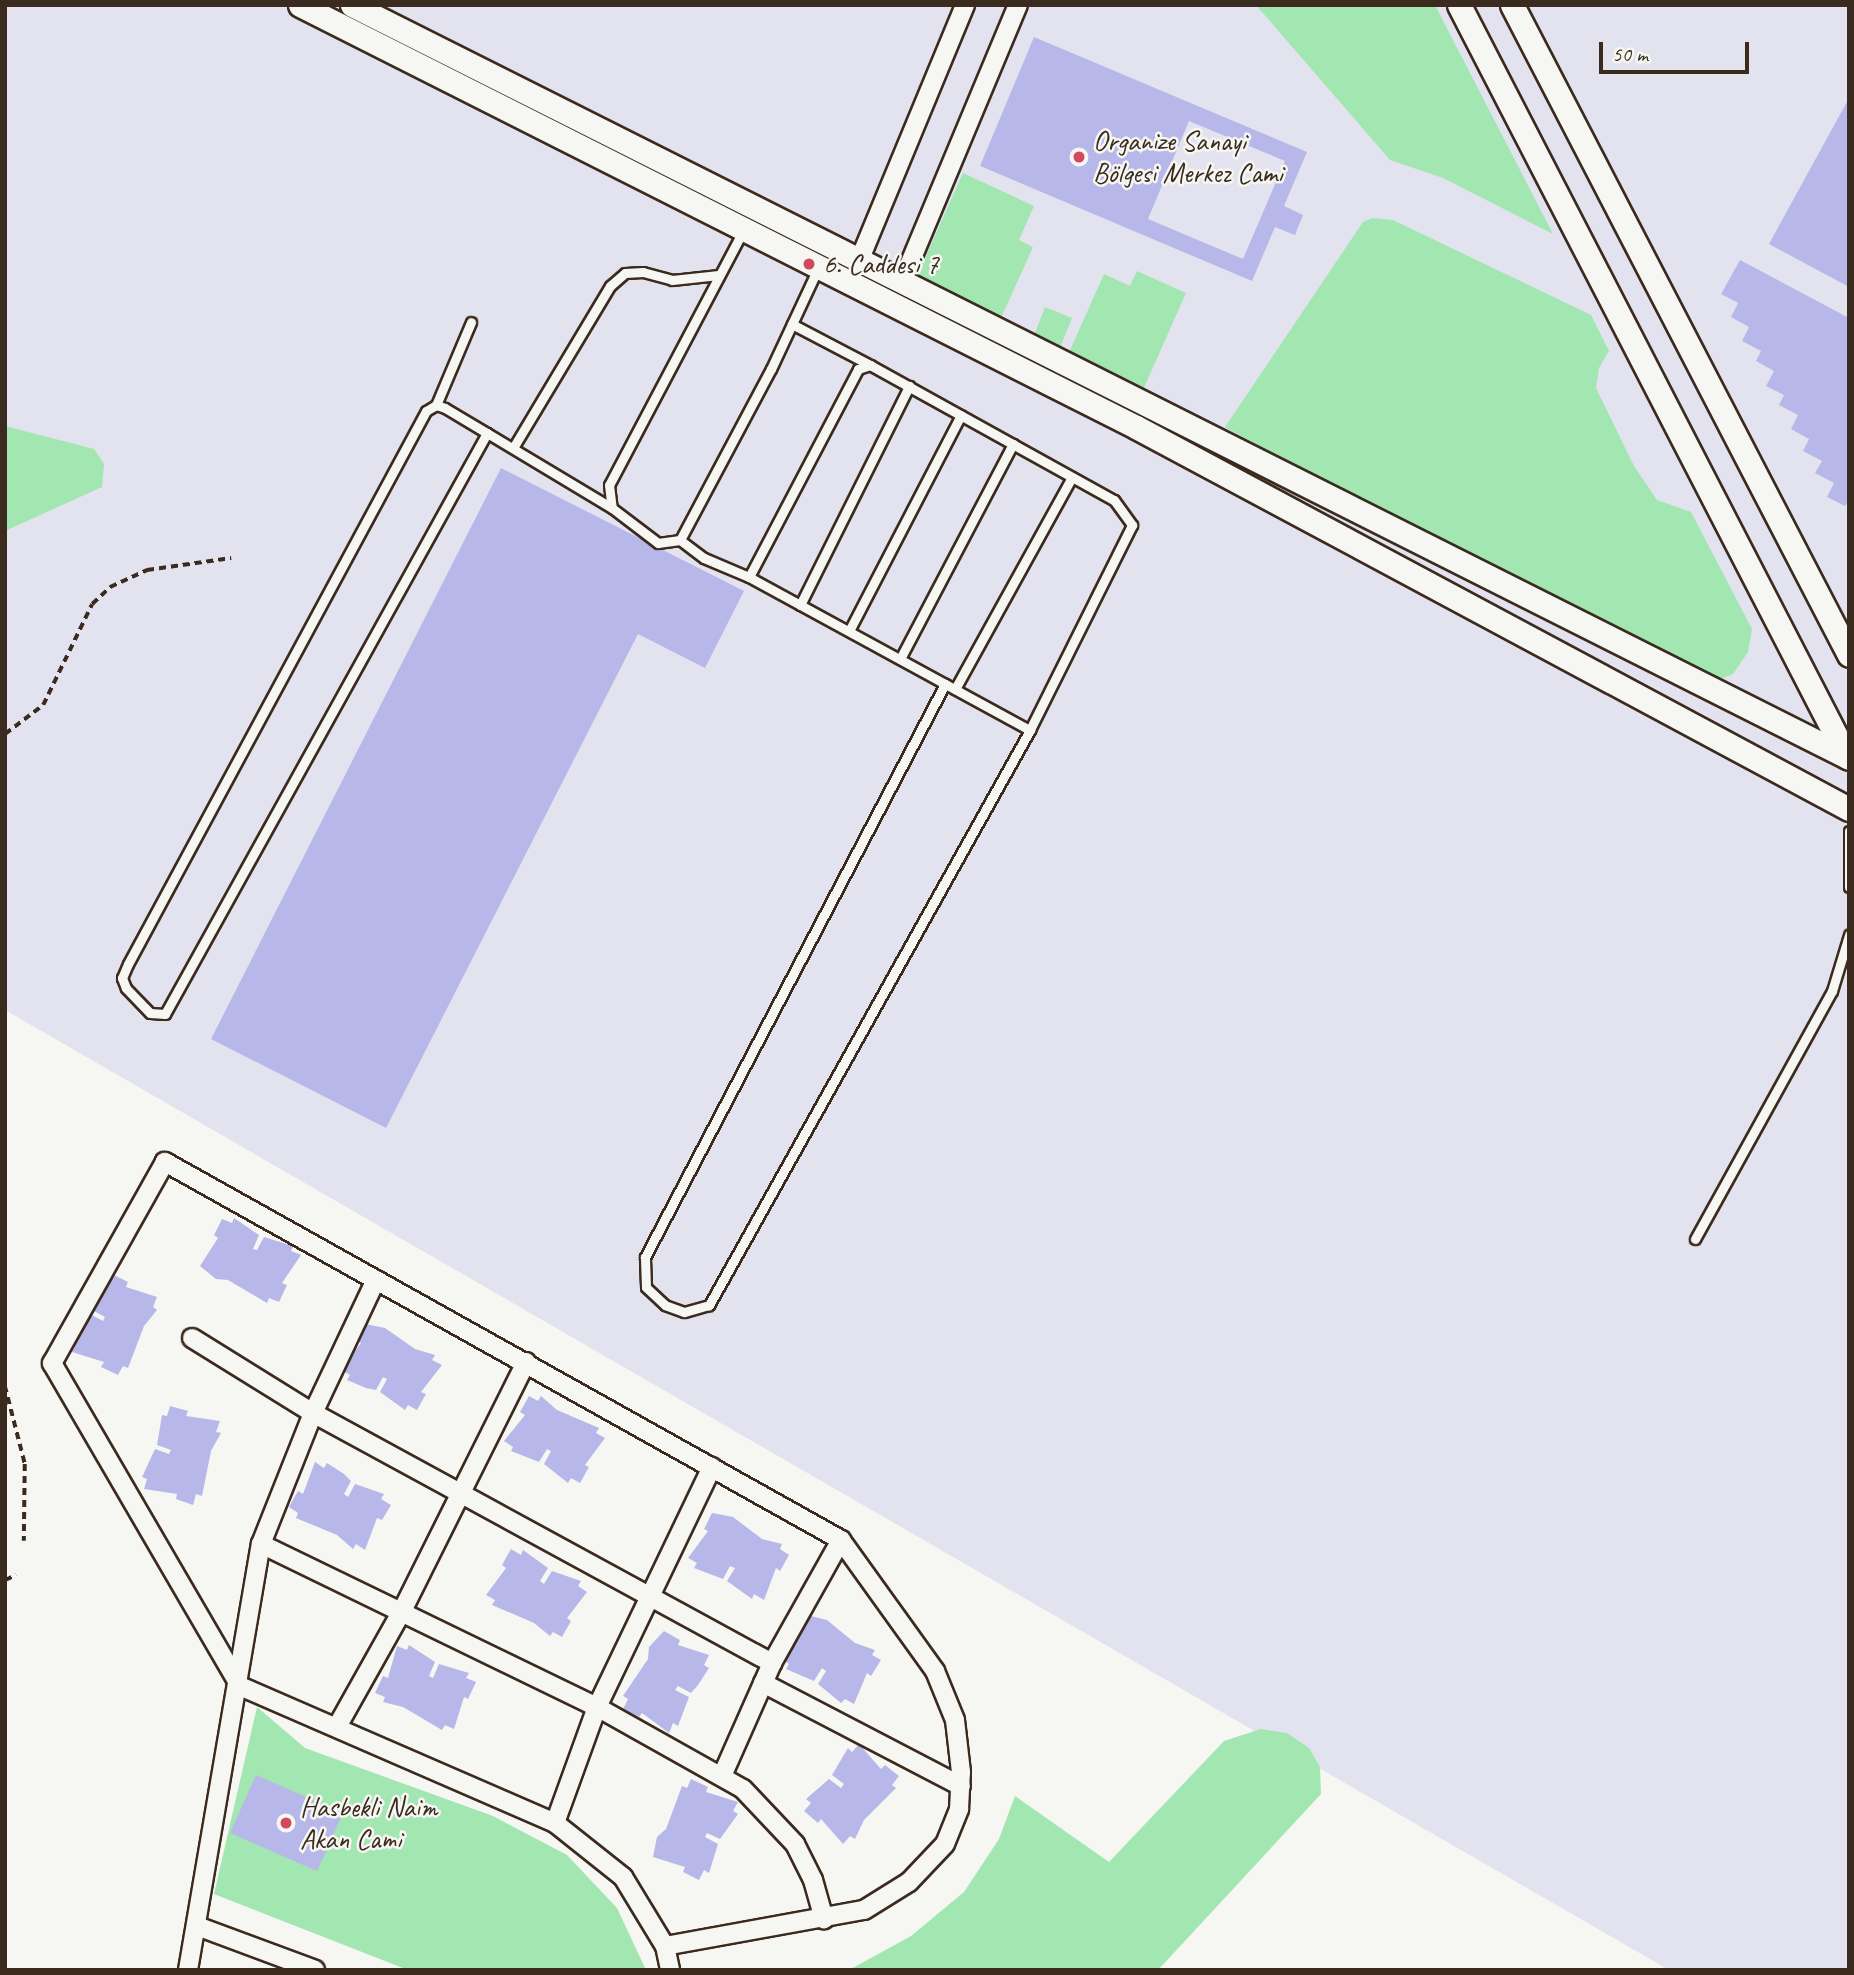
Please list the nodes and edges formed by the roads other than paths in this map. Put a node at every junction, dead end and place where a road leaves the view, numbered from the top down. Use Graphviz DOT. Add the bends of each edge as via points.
graph roads {
  1 [pos="300,5"];
  2 [pos="352,5"];
  3 [pos="965,5"];
  4 [pos="1018,5"];
  5 [pos="1459,5"];
  6 [pos="1512,5"];
  7 [pos="743,231"];
  8 [pos="859,261"];
  9 [pos="818,268"];
  10 [pos="719,275"];
  11 [pos="902,282"];
  12 [pos="471,321"];
  13 [pos="792,324"];
  14 [pos="870,365"];
  15 [pos="909,386"];
  16 [pos="436,405"];
  17 [pos="961,415"];
  18 [pos="487,433"];
  19 [pos="1013,444"];
  20 [pos="513,448"];
  21 [pos="1072,477"];
  22 [pos="612,508"];
  23 [pos="680,540"];
  24 [pos="750,577"];
  25 [pos="800,605"];
  26 [pos="849,631"];
  27 [pos="1849,654"];
  28 [pos="900,659"];
  29 [pos="945,684"];
  30 [pos="955,689"];
  31 [pos="1030,730"];
  32 [pos="1848,758"];
  33 [pos="1849,809"];
  34 [pos="1849,831"];
  35 [pos="1849,887"];
  36 [pos="1849,935"];
  37 [pos="1695,1239"];
  38 [pos="376,1280"];
  39 [pos="192,1338"];
  40 [pos="526,1362"];
  41 [pos="313,1413"];
  42 [pos="712,1467"];
  43 [pos="460,1494"];
  44 [pos="841,1540"];
  45 [pos="261,1544"];
  46 [pos="650,1594"];
  47 [pos="403,1609"];
  48 [pos="772,1663"];
  49 [pos="763,1683"];
  50 [pos="240,1686"];
  51 [pos="597,1707"];
  52 [pos="338,1725"];
  53 [pos="722,1776"];
  54 [pos="961,1786"];
  55 [pos="555,1822"];
  56 [pos="824,1919"];
  57 [pos="197,1926"];
  58 [pos="665,1947"];
  59 [pos="188,1970"];
  60 [pos="315,1970"];
  61 [pos="670,1970"];
  1 -- 7 [label="street"];
  2 -- 8 [label="street"];
  3 -- 8 [label="street"];
  4 -- 11 [label="street"];
  5 -- 32 [label="street"];
  6 -- 27 [label="street"];
  7 -- 9 [label="street"];
  7 -- 10 [label="lane"];
  8 -- 11 [label="street"];
  9 -- 13 [label="lane"];
  9 -- 33 [label="street" via="1148,434"];
  10 -- 20 [label="lane" via="672,280 643,272 625,273 610,286"];
  10 -- 22 [label="lane" via="609,485"];
  11 -- 32 [label="street"];
  12 -- 16 [label="lane"];
  13 -- 14 [label="lane"];
  13 -- 23 [label="lane"];
  14 -- 15 [label="lane"];
  14 -- 24 [label="lane" via="858,369"];
  15 -- 17 [label="lane"];
  15 -- 25 [label="lane"];
  16 -- 18 [label="lane"];
  16 -- 18 [label="lane" via="412,430 128,964 122,978 126,988 150,1013 165,1014"];
  17 -- 19 [label="lane"];
  17 -- 26 [label="lane"];
  18 -- 20 [label="lane"];
  19 -- 21 [label="lane"];
  19 -- 28 [label="lane"];
  20 -- 22 [label="lane"];
  21 -- 30 [label="lane"];
  21 -- 31 [label="lane" via="1114,500 1132,525"];
  22 -- 23 [label="lane" via="658,543"];
  23 -- 24 [label="lane" via="704,558"];
  24 -- 25 [label="lane"];
  25 -- 26 [label="lane"];
  26 -- 28 [label="lane"];
  28 -- 29 [label="lane"];
  29 -- 30 [label="lane"];
  29 -- 31 [label="lane" via="645,1257 646,1287 666,1305 684,1312 709,1305"];
  30 -- 31 [label="lane"];
  34 -- 35 [label="lane"];
  36 -- 37 [label="lane" via="1832,991"];
  38 -- 40 [label="street"];
  38 -- 41 [label="street"];
  38 -- 50 [label="street" via="165,1162 52,1363"];
  39 -- 41 [label="street"];
  40 -- 42 [label="street"];
  40 -- 43 [label="street"];
  41 -- 43 [label="street"];
  41 -- 45 [label="street"];
  42 -- 44 [label="street"];
  42 -- 46 [label="street"];
  43 -- 46 [label="street"];
  43 -- 47 [label="street"];
  44 -- 48 [label="street"];
  44 -- 54 [label="street" via="935,1671 954,1720"];
  45 -- 47 [label="street"];
  45 -- 50 [label="street"];
  46 -- 48 [label="street"];
  46 -- 51 [label="street"];
  47 -- 51 [label="street"];
  47 -- 52 [label="street"];
  48 -- 49 [label="street"];
  49 -- 53 [label="street"];
  49 -- 54 [label="street"];
  50 -- 52 [label="street"];
  50 -- 57 [label="street"];
  51 -- 53 [label="street"];
  51 -- 55 [label="street"];
  52 -- 55 [label="street"];
  53 -- 56 [label="street" via="763,1806 795,1844 813,1880"];
  54 -- 56 [label="street" via="959,1809 945,1844 909,1882 864,1910"];
  55 -- 58 [label="street" via="623,1877"];
  56 -- 58 [label="street"];
  57 -- 59 [label="street"];
  57 -- 60 [label="street"];
  58 -- 61 [label="street"];
}
